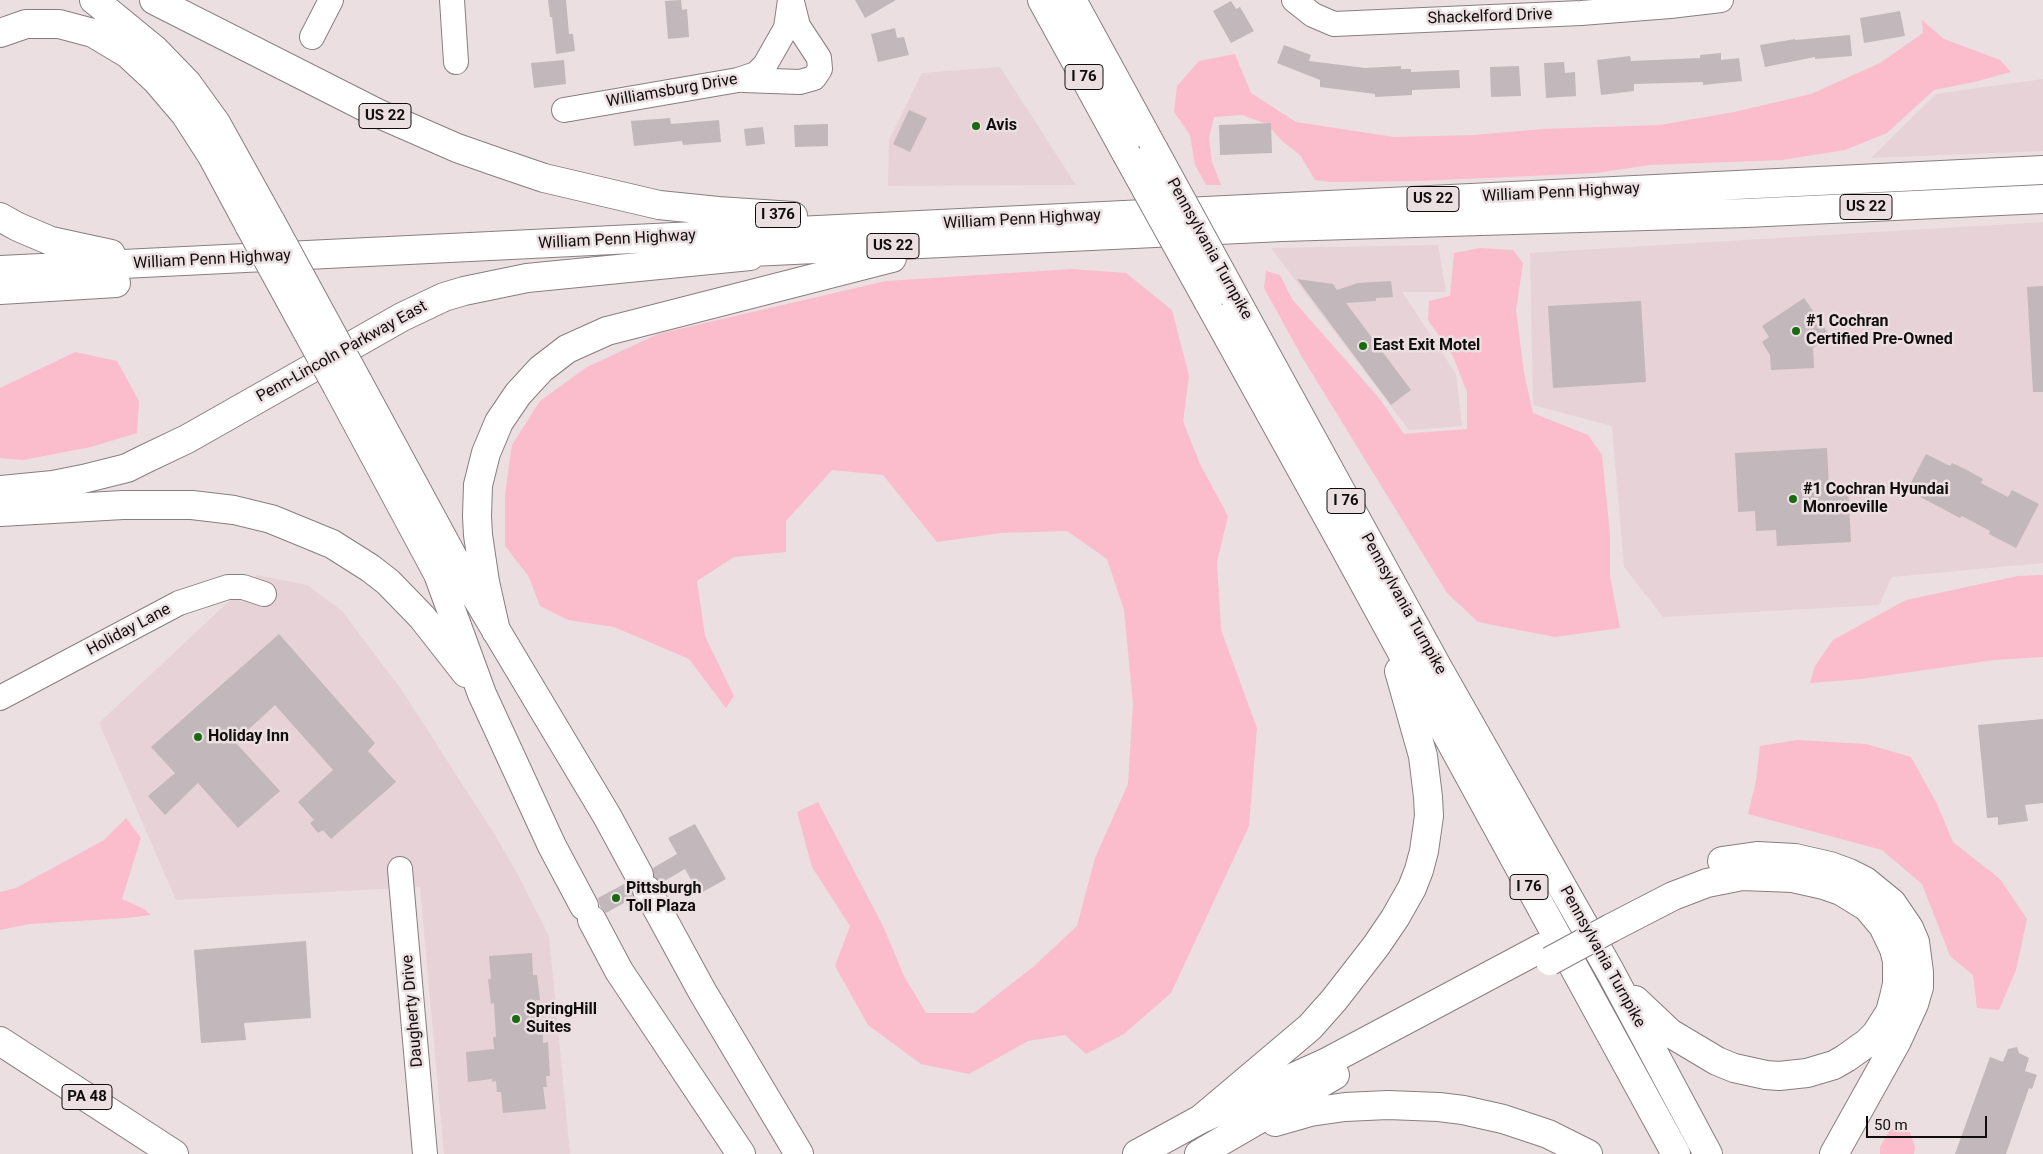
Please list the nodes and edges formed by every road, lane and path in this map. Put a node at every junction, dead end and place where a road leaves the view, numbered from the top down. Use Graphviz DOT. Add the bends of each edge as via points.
graph roads {
  1 [pos="94,0"];
  2 [pos="154,0"];
  3 [pos="332,0"];
  4 [pos="452,0"];
  5 [pos="791,0"];
  6 [pos="1042,0"];
  7 [pos="1072,0"];
  8 [pos="1294,0"];
  9 [pos="1721,0"];
  10 [pos="1577,6"];
  11 [pos="0,18"];
  12 [pos="0,33"];
  13 [pos="135,34"];
  14 [pos="312,37"];
  15 [pos="456,62"];
  16 [pos="738,80"];
  17 [pos="564,110"];
  18 [pos="2043,170"];
  19 [pos="630,199"];
  20 [pos="2043,199"];
  21 [pos="0,217"];
  22 [pos="260,223"];
  23 [pos="927,224"];
  24 [pos="968,242"];
  25 [pos="817,250"];
  26 [pos="152,263"];
  27 [pos="0,270"];
  28 [pos="0,290"];
  29 [pos="347,384"];
  30 [pos="0,490"];
  31 [pos="123,505"];
  32 [pos="0,512"];
  33 [pos="264,594"];
  34 [pos="1384,619"];
  35 [pos="496,631"];
  36 [pos="482,694"];
  37 [pos="0,698"];
  38 [pos="400,869"];
  39 [pos="1607,922"];
  40 [pos="1546,954"];
  41 [pos="1610,971"];
  42 [pos="0,1041"];
  43 [pos="1201,1119"];
  44 [pos="1208,1149"];
  45 [pos="174,1154"];
  46 [pos="425,1154"];
  47 [pos="741,1154"];
  48 [pos="799,1154"];
  49 [pos="1137,1154"];
  50 [pos="1588,1154"];
  51 [pos="1676,1154"];
  52 [pos="1708,1154"];
  53 [pos="1834,1154"];
  1 -- 13 [label="main road"];
  2 -- 19 [label="main road, US 22" via="377,113 432,137 544,178"];
  3 -- 14 [label="street"];
  4 -- 15 [label="street"];
  5 -- 16 [label="street, Williamsburg Drive" via="786,28 765,65 756,74"];
  5 -- 16 [label="street" via="798,26 819,58 820,70 814,78 800,82"];
  6 -- 34 [label="main road, Pennsylvania Turnpike / I 76, bridge"];
  7 -- 41 [label="main road, Pennsylvania Turnpike / I 76, bridge" via="1438,668"];
  8 -- 10 [label="street, Shackelford Drive" via="1313,15 1334,24"];
  9 -- 10 [label="street, Shackelford Drive" via="1670,6"];
  11 -- 13 [label="main road" via="37,9 61,11 86,16"];
  12 -- 22 [label="main road" via="32,24 65,25 93,33 128,54 185,114"];
  13 -- 22 [label="main road" via="171,66 202,102 230,146"];
  16 -- 17 [label="street, Williamsburg Drive"];
  18 -- 23 [label="main road, William Penn Highway / US 22"];
  19 -- 23 [label="main road, I 376" via="708,210"];
  20 -- 24 [label="main road, William Penn Highway / US 22"];
  21 -- 26 [label="main road" via="51,241"];
  22 -- 29 [label="main road, bridge"];
  23 -- 26 [label="main road, William Penn Highway"];
  24 -- 25 [label="main road, William Penn Highway / US 22"];
  24 -- 35 [label="main road" via="623,326 580,342 553,358 507,408 491,438 481,469 477,500 478,535"];
  25 -- 28 [label="main road, William Penn Highway" via="553,258"];
  25 -- 30 [label="main road, Penn-Lincoln Parkway East / US 22" via="527,278 464,291 402,317 187,439 126,468 75,481"];
  26 -- 27 [label="main road, William Penn Highway"];
  29 -- 35 [label="main road"];
  29 -- 36 [label="main road" via="438,574"];
  30 -- 31 [label="main road"];
  31 -- 32 [label="main road"];
  31 -- 36 [label="main road" via="192,505 234,510 271,519 332,544 370,568 406,598"];
  33 -- 37 [label="street, Holiday Lane" via="228,587 188,600"];
  34 -- 43 [label="main road" via="1418,736 1426,777 1429,816 1419,870 1390,925 1334,1000 1302,1033"];
  34 -- 51 [label="main road, Pennsylvania Turnpike / I 76"];
  35 -- 48 [label="main road" via="607,816 702,991"];
  36 -- 47 [label="main road" via="552,846 619,971"];
  38 -- 46 [label="street, Daugherty Drive"];
  39 -- 40 [label="main road"];
  39 -- 41 [label="main road" via="1708,883 1742,876 1792,878 1841,891 1867,907 1889,937 1898,972 1890,1012 1867,1043 1846,1058 1820,1070 1779,1076 1734,1068 1694,1049 1655,1020"];
  39 -- 53 [label="main road" via="1683,873 1720,861 1757,856 1795,858 1830,866 1865,882 1892,903 1909,928 1914,942 1918,957 1918,988 1908,1021"];
  40 -- 43 [label="main road" via="1326,1063"];
  40 -- 44 [label="main road"];
  41 -- 52 [label="main road, Pennsylvania Turnpike / I 76"];
  42 -- 45 [label="main road, PA 48"];
  43 -- 49 [label="main road"];
  44 -- 50 [label="main road" via="1273,1122 1310,1112 1364,1105 1416,1105 1463,1110 1503,1119 1548,1134"];
}
